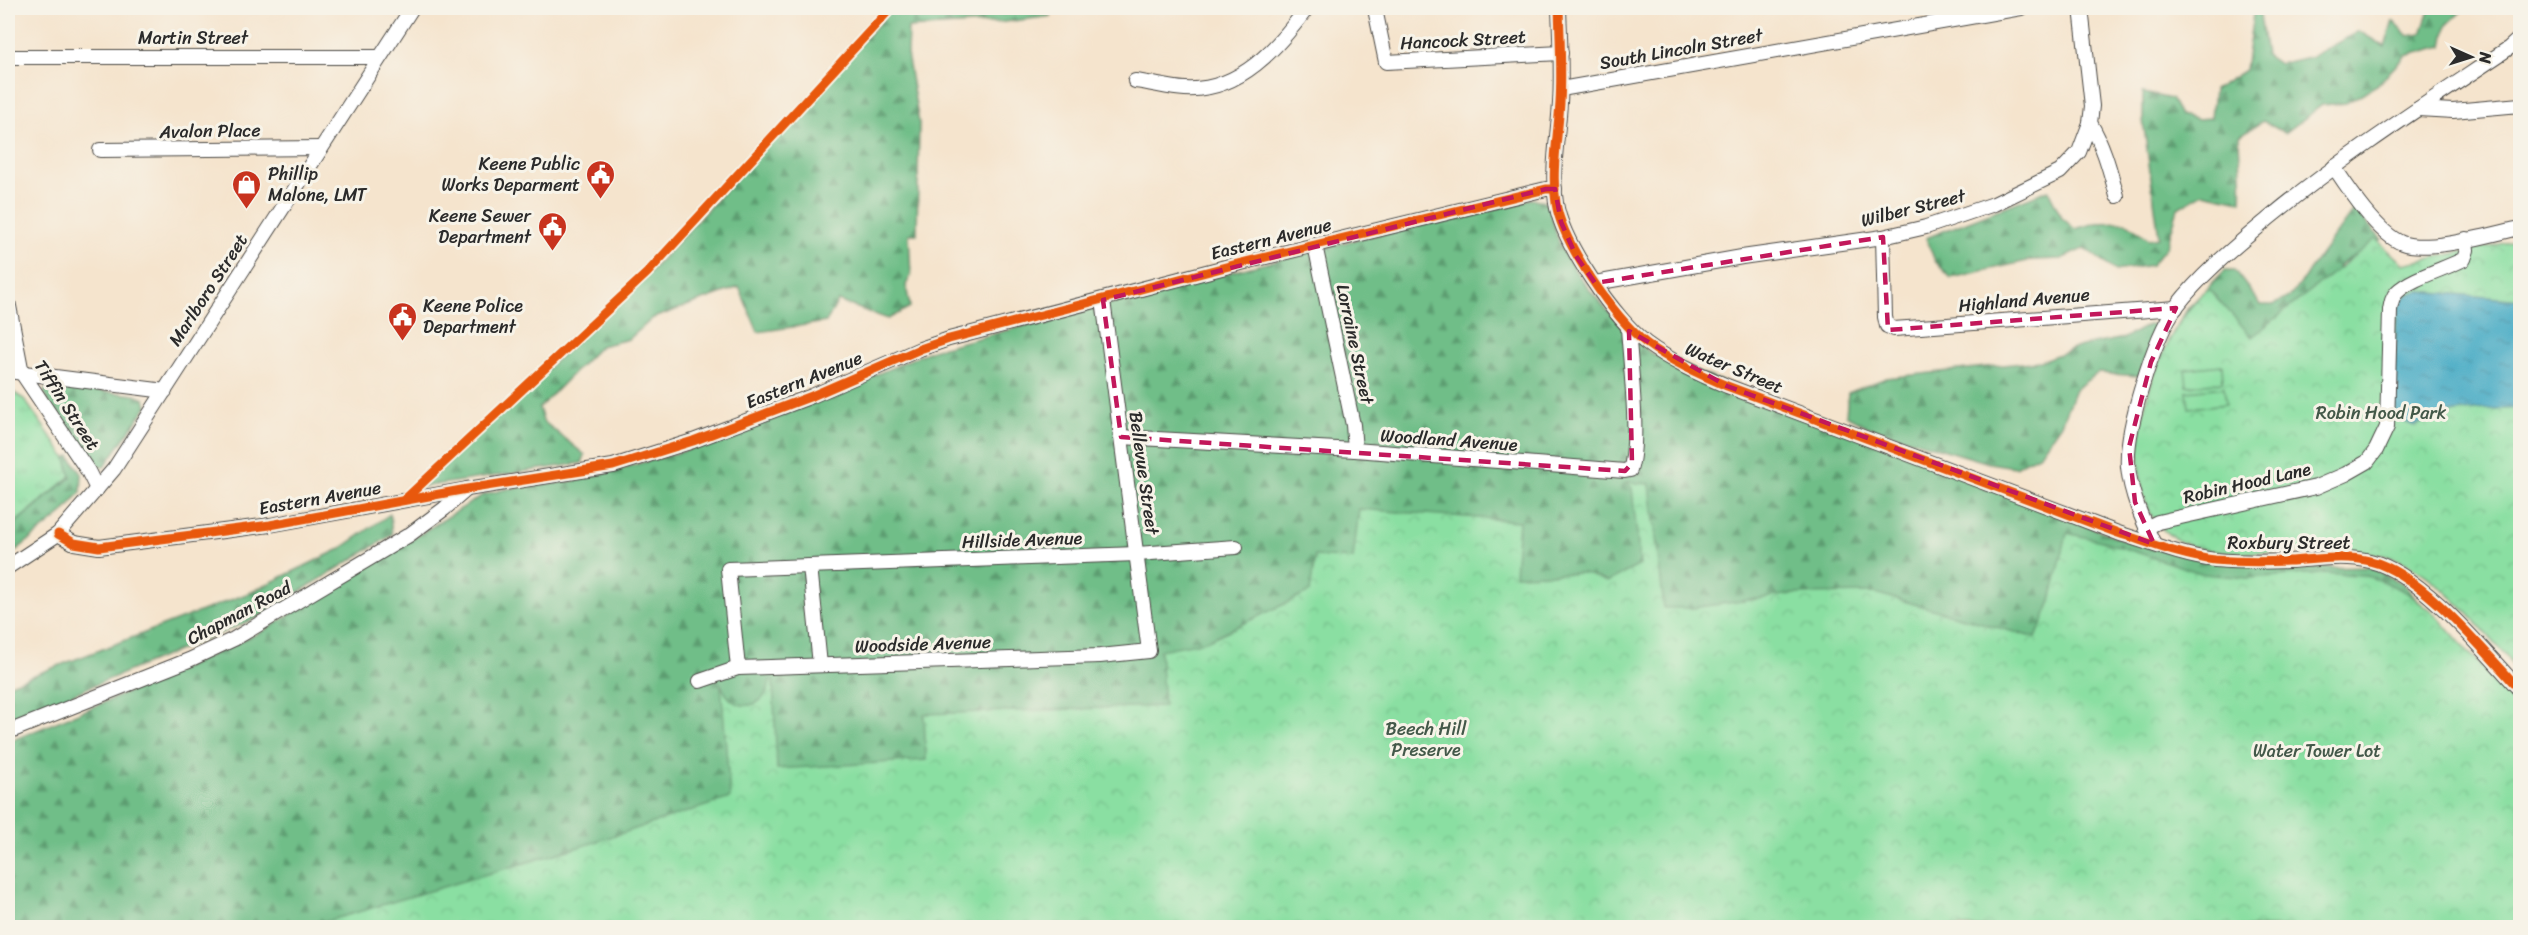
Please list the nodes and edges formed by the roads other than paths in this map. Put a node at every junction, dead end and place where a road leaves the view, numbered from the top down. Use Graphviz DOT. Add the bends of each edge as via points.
graph roads {
  1 [pos="412,8"];
  2 [pos="1307,8"];
  3 [pos="1559,8"];
  4 [pos="2021,8"];
  5 [pos="2081,8"];
  6 [pos="1375,9"];
  7 [pos="2520,38"];
  8 [pos="1561,53"];
  9 [pos="8,57"];
  10 [pos="379,57"];
  11 [pos="1135,81"];
  12 [pos="1561,89"];
  13 [pos="2520,105"];
  14 [pos="2418,109"];
  15 [pos="2090,123"];
  16 [pos="321,148"];
  17 [pos="100,150"];
  18 [pos="2334,167"];
  19 [pos="1555,189"];
  20 [pos="2117,196"];
  21 [pos="2520,228"];
  22 [pos="1883,237"];
  23 [pos="2466,239"];
  24 [pos="1315,245"];
  25 [pos="1595,283"];
  26 [pos="1103,300"];
  27 [pos="8,301"];
  28 [pos="2176,308"];
  29 [pos="1628,327"];
  30 [pos="8,371"];
  31 [pos="22,373"];
  32 [pos="165,392"];
  33 [pos="1121,437"];
  34 [pos="1355,450"];
  35 [pos="98,489"];
  36 [pos="466,489"];
  37 [pos="2146,528"];
  38 [pos="58,534"];
  39 [pos="2154,544"];
  40 [pos="1236,547"];
  41 [pos="1137,554"];
  42 [pos="8,567"];
  43 [pos="810,567"];
  44 [pos="1149,651"];
  45 [pos="820,665"];
  46 [pos="738,668"];
  47 [pos="700,681"];
  48 [pos="2520,690"];
  49 [pos="8,732"];
  1 -- 10 [label="street, Marlboro Street"];
  2 -- 11 [label="street" via="1264,60 1222,83 1186,89"];
  3 -- 8 [label="street, Water Street"];
  4 -- 12 [label="street, South Lincoln Street"];
  5 -- 15 [label="street, Wilber Street" via="2092,106"];
  6 -- 8 [label="street, Hancock Street" via="1386,62"];
  7 -- 14 [label="street"];
  8 -- 12 [label="street, Water Street"];
  9 -- 10 [label="street, Martin Street"];
  10 -- 16 [label="street, Marlboro Street"];
  12 -- 19 [label="street, Water Street"];
  13 -- 14 [label="street" via="2453,111"];
  14 -- 18 [label="street"];
  15 -- 20 [label="street" via="2107,159"];
  15 -- 22 [label="street, Wilber Street" via="2070,164 2039,184 1964,215"];
  16 -- 17 [label="street, Avalon Place"];
  16 -- 32 [label="street, Marlboro Street"];
  18 -- 23 [label="street" via="2395,240 2428,246"];
  18 -- 28 [label="street" via="2234,248"];
  19 -- 24 [label="street, Eastern Avenue"];
  19 -- 25 [label="street, Water Street" via="1567,240"];
  21 -- 23 [label="street"];
  22 -- 25 [label="street, Wilber Street"];
  22 -- 28 [label="street, Highland Avenue" via="1885,315 1887,326 1894,329"];
  23 -- 37 [label="street, Robin Hood Lane" via="2464,259 2406,286 2392,299 2387,427 2367,462 2316,487 2157,522"];
  24 -- 26 [label="street, Eastern Avenue"];
  24 -- 34 [label="street, Lorraine Street"];
  25 -- 29 [label="street, Water Street"];
  26 -- 33 [label="street, Bellevue Street"];
  26 -- 36 [label="street, Eastern Avenue" via="920,349 812,396 642,458 593,470"];
  27 -- 31 [label="street, Tiffin Street"];
  28 -- 37 [label="street" via="2151,362 2129,447 2131,485"];
  29 -- 34 [label="street, Woodland Avenue" via="1633,425 1630,470"];
  29 -- 39 [label="street, Water Street" via="1663,354 1727,386"];
  30 -- 31 [label="street"];
  31 -- 32 [label="street"];
  31 -- 35 [label="street, Tiffin Street"];
  32 -- 35 [label="street, Marlboro Street"];
  33 -- 34 [label="street, Woodland Avenue"];
  33 -- 41 [label="street, Bellevue Street"];
  35 -- 38 [label="street, Marlboro Street"];
  36 -- 38 [label="street, Eastern Avenue" via="270,525 99,547 74,543"];
  36 -- 49 [label="street, Chapman Road" via="409,535 234,639"];
  37 -- 39 [label="street"];
  38 -- 42 [label="street, Marlboro Street"];
  39 -- 48 [label="street, Roxbury Street" via="2214,560 2343,557 2370,561 2404,576 2450,616"];
  40 -- 41 [label="street, Hillside Avenue"];
  41 -- 43 [label="street, Hillside Avenue"];
  41 -- 44 [label="street, Bellevue Street"];
  43 -- 45 [label="street"];
  43 -- 46 [label="street, Hillside Avenue" via="728,569"];
  44 -- 45 [label="street, Woodside Avenue"];
  45 -- 46 [label="street, Woodside Avenue"];
  46 -- 47 [label="street, Woodside Avenue"];
}
